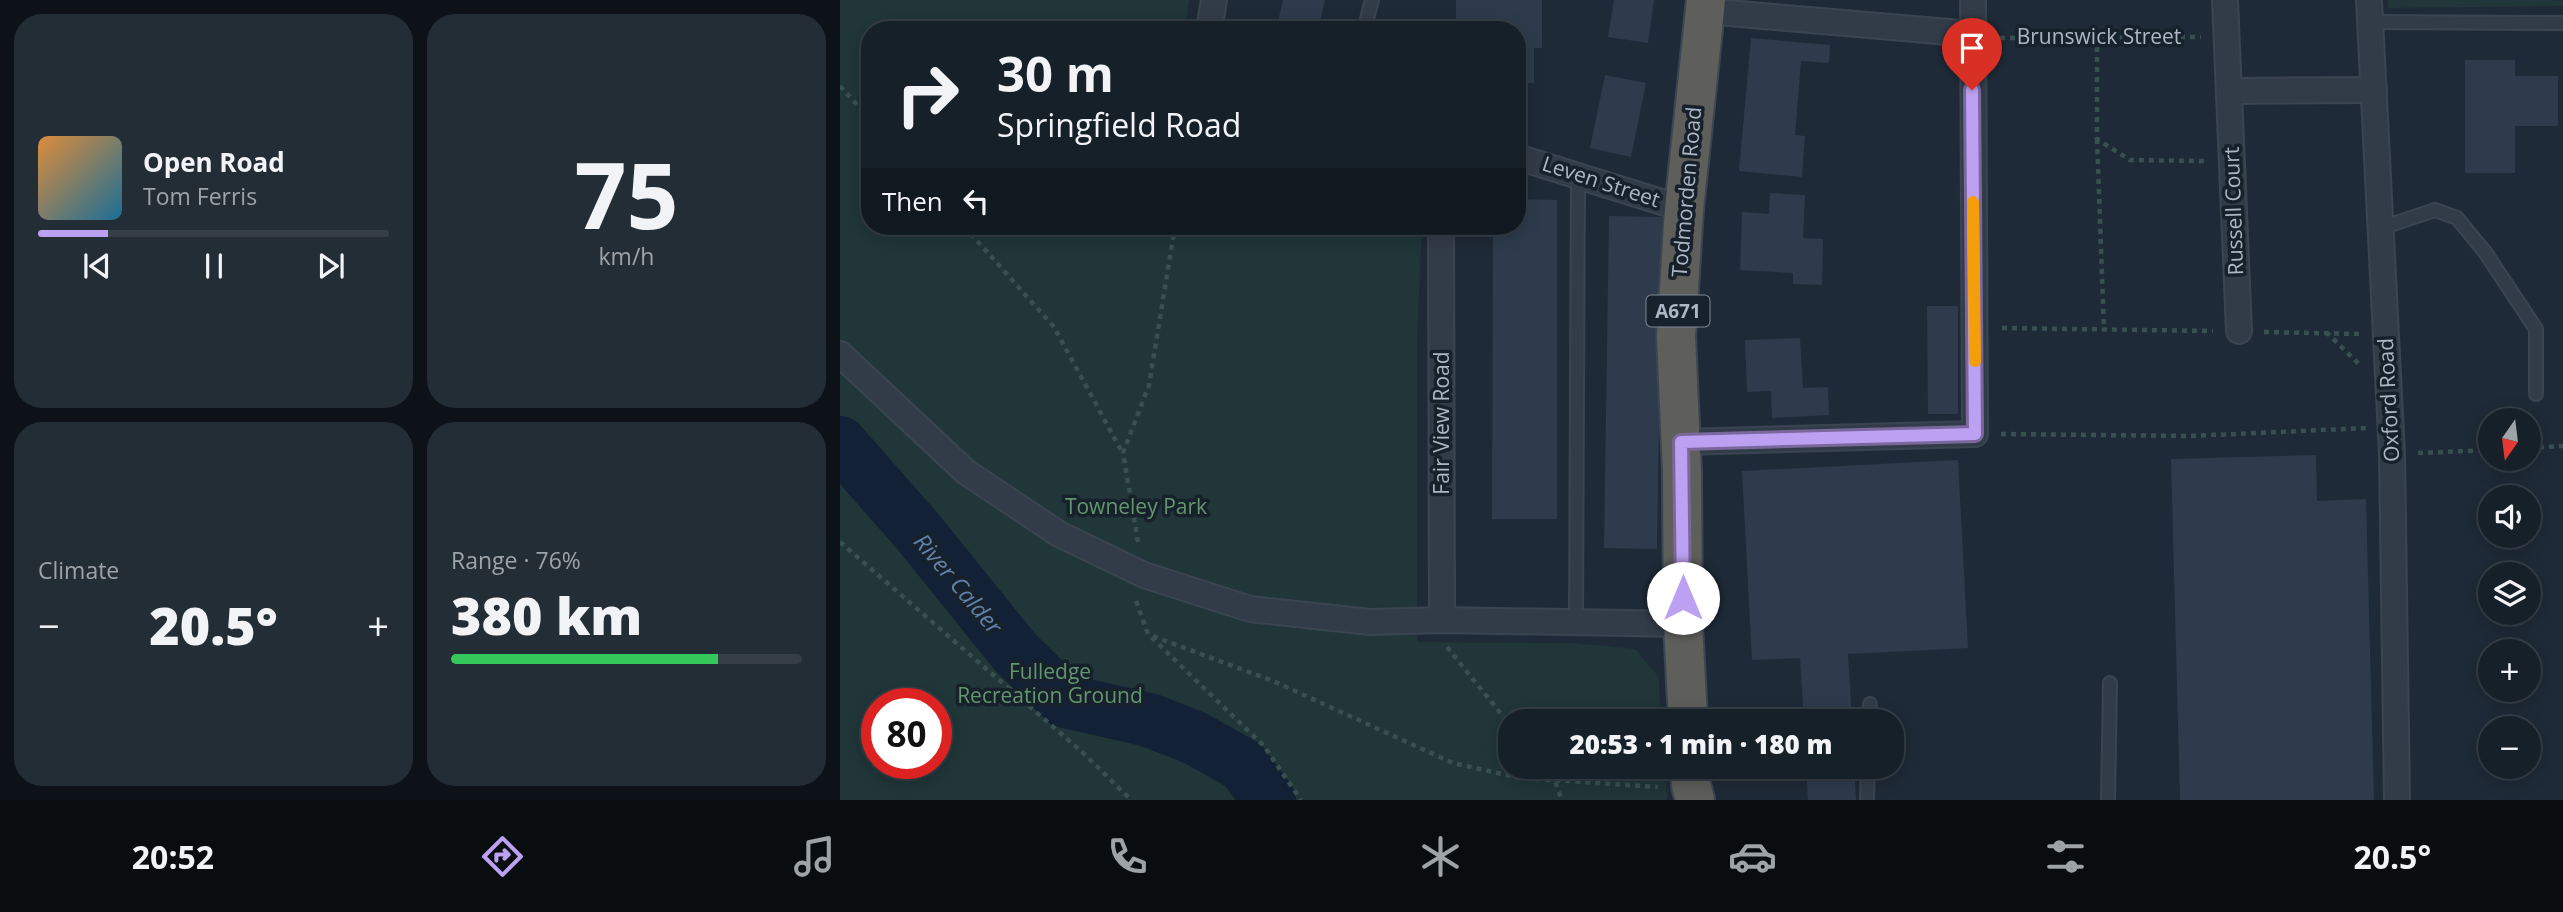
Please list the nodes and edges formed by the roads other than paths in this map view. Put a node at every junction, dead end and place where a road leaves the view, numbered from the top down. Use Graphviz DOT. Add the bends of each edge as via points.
graph roads {
  1 [pos="1214,0"];
  2 [pos="1372,0"];
  3 [pos="1973,0"];
  4 [pos="2225,0"];
  5 [pos="1705,6"];
  6 [pos="2370,11"];
  7 [pos="1210,21"];
  8 [pos="1366,21"];
  9 [pos="2563,23"];
  10 [pos="1972,36"];
  11 [pos="2374,90"];
  12 [pos="2229,91"];
  13 [pos="1526,160"];
  14 [pos="1578,175"];
  15 [pos="1684,209"];
  16 [pos="2381,228"];
  17 [pos="1441,235"];
  18 [pos="2239,331"];
  19 [pos="840,354"];
  20 [pos="2536,394"];
  21 [pos="1681,442"];
  22 [pos="1442,620"];
  23 [pos="1576,622"];
  24 [pos="1683,624"];
  25 [pos="2110,683"];
  26 [pos="1870,704"];
  27 [pos="1687,709"];
  28 [pos="1870,709"];
  29 [pos="1868,779"];
  30 [pos="1867,800"];
  31 [pos="2108,800"];
  32 [pos="2397,800"];
  1 -- 7 [label="street"];
  2 -- 8 [label="lane"];
  3 -- 10 [label="street"];
  4 -- 12 [label="street, Russell Court"];
  5 -- 10 [label="street"];
  5 -- 15 [label="highway, Todmorden Road / A671"];
  6 -- 9 [label="lane"];
  6 -- 11 [label="street, Oxford Road"];
  10 -- 21 [label="street" via="1975,434"];
  11 -- 12 [label="street"];
  11 -- 16 [label="street, Oxford Road"];
  12 -- 18 [label="street, Russell Court"];
  13 -- 14 [label="street, Leven Street"];
  14 -- 15 [label="street, Leven Street"];
  14 -- 23 [label="lane"];
  15 -- 21 [label="highway, Todmorden Road / A671" via="1676,336"];
  16 -- 20 [label="lane" via="2435,210 2457,218 2485,251 2536,329"];
  16 -- 32 [label="street, Oxford Road" via="2392,454"];
  17 -- 22 [label="street, Fair View Road"];
  19 -- 22 [label="street" via="965,472 1059,534 1144,575 1250,608 1370,622"];
  21 -- 24 [label="highway, Todmorden Road / A671"];
  22 -- 23 [label="street"];
  23 -- 24 [label="street"];
  24 -- 27 [label="highway, Todmorden Road / A671"];
  25 -- 31 [label="lane"];
  26 -- 28 [label="lane"];
  29 -- 30 [label="lane"];
}
